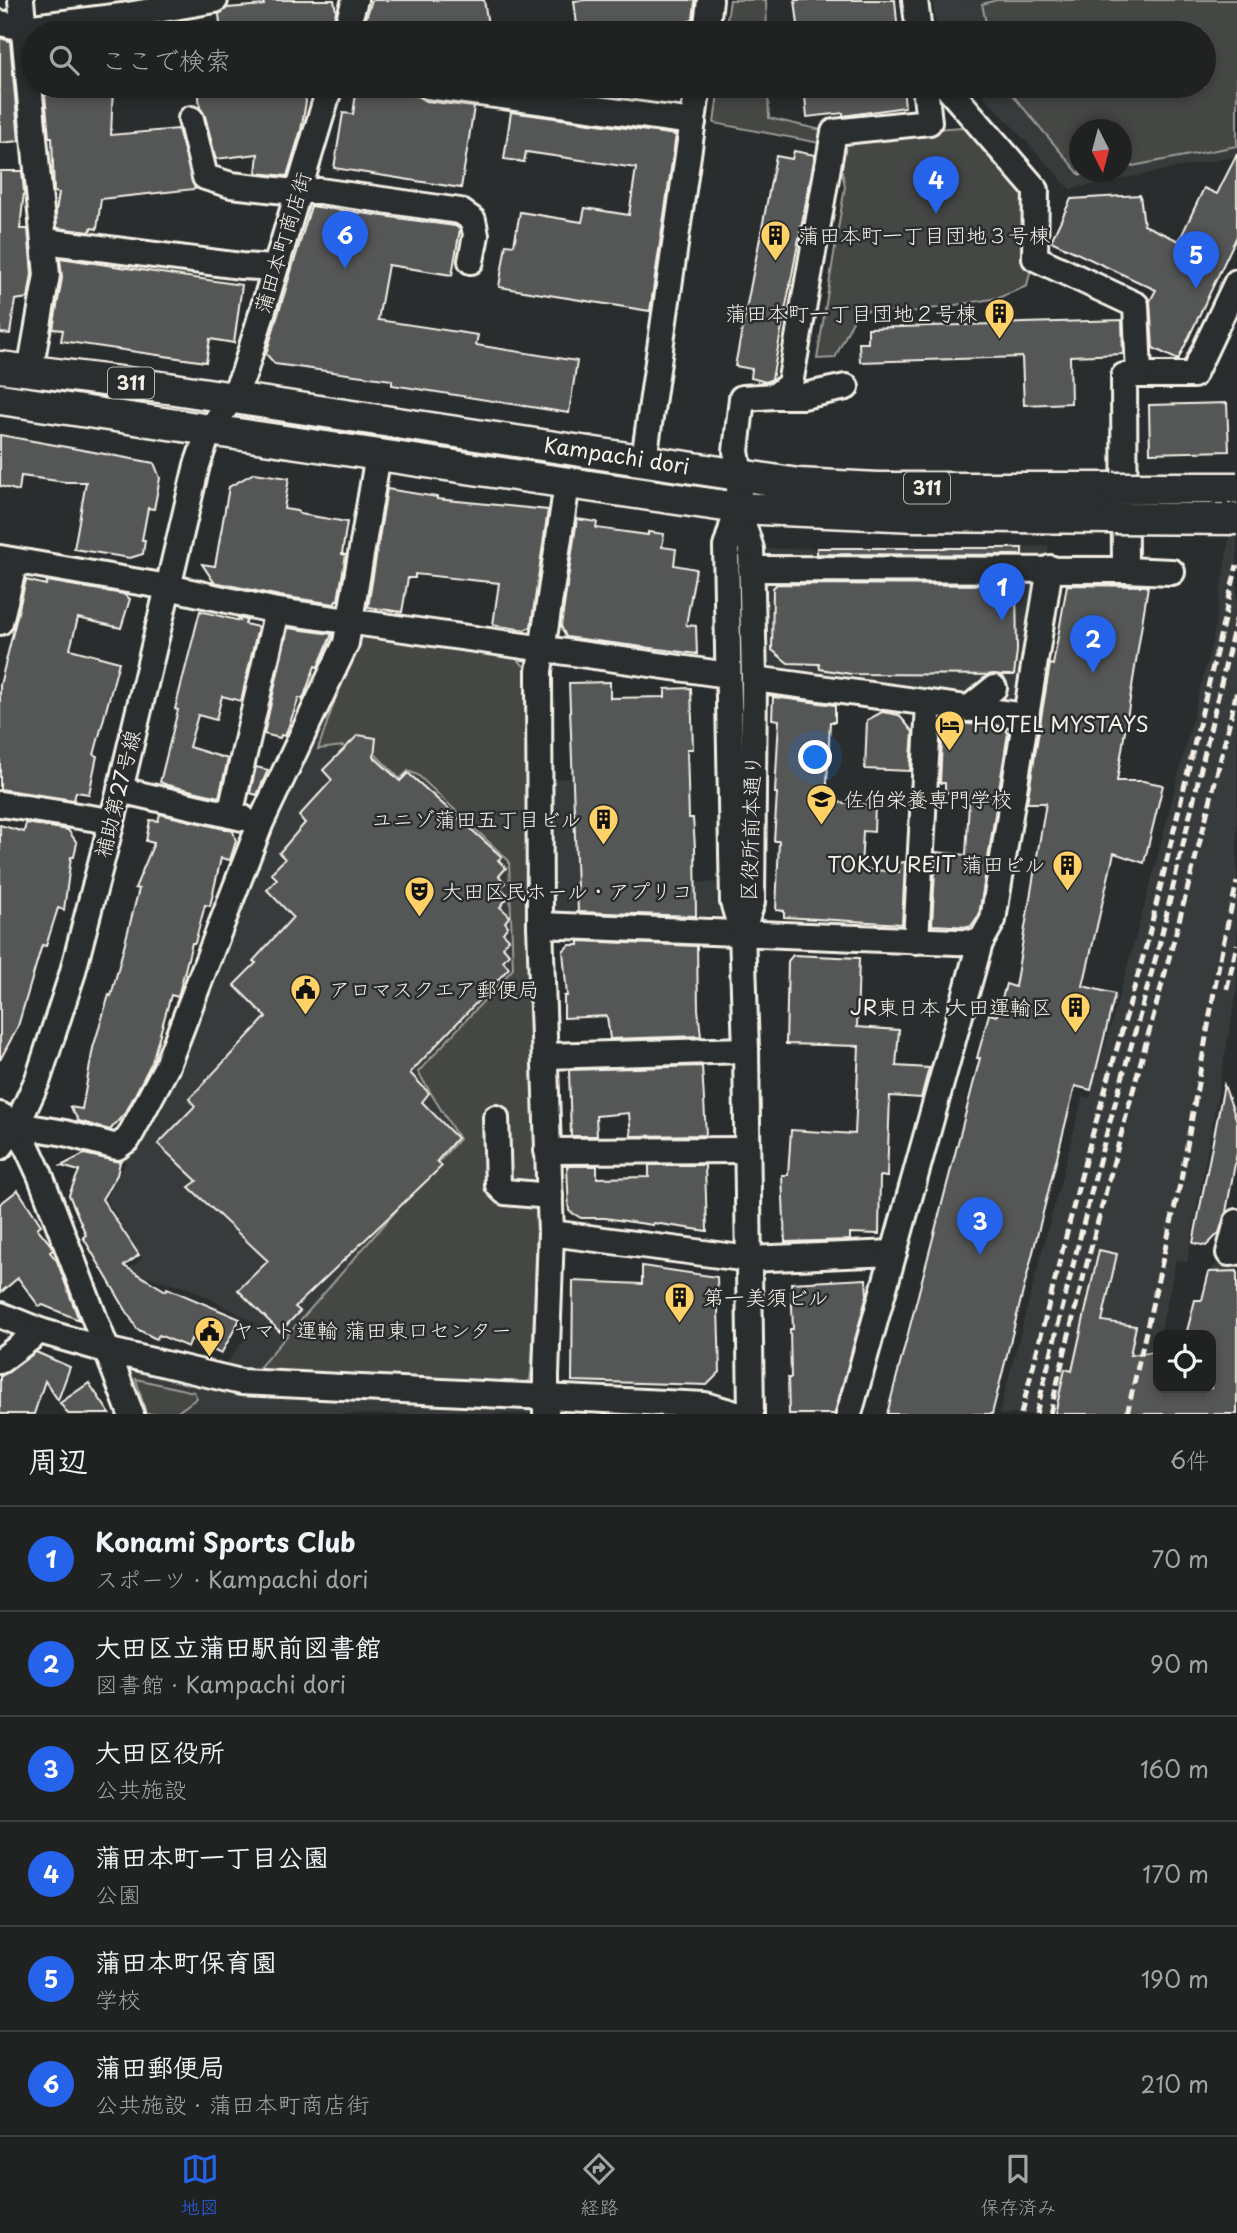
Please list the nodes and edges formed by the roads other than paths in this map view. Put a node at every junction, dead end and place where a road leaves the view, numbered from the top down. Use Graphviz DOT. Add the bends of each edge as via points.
graph roads {
  1 [pos="21,0"];
  2 [pos="215,0"];
  3 [pos="355,0"];
  4 [pos="710,0"];
  5 [pos="915,0"];
  6 [pos="61,21"];
  7 [pos="349,21"];
  8 [pos="707,21"];
  9 [pos="918,21"];
  10 [pos="12,25"];
  11 [pos="21,84"];
  12 [pos="23,98"];
  13 [pos="326,98"];
  14 [pos="516,98"];
  15 [pos="696,98"];
  16 [pos="926,98"];
  17 [pos="956,98"];
  18 [pos="191,119"];
  19 [pos="693,122"];
  20 [pos="299,191"];
  21 [pos="45,242"];
  22 [pos="471,261"];
  23 [pos="275,268"];
  24 [pos="1237,282"];
  25 [pos="0,366"];
  26 [pos="30,371"];
  27 [pos="1125,376"];
  28 [pos="846,387"];
  29 [pos="775,396"];
  30 [pos="232,398"];
  31 [pos="0,399"];
  32 [pos="209,431"];
  33 [pos="378,455"];
  34 [pos="644,459"];
  35 [pos="740,475"];
  36 [pos="567,484"];
  37 [pos="1114,488"];
  38 [pos="1237,488"];
  39 [pos="738,508"];
  40 [pos="1114,518"];
  41 [pos="1237,519"];
  42 [pos="7,559"];
  43 [pos="1051,568"];
  44 [pos="751,569"];
  45 [pos="1125,570"];
  46 [pos="1172,572"];
  47 [pos="168,587"];
  48 [pos="277,611"];
  49 [pos="350,621"];
  50 [pos="0,622"];
  51 [pos="542,650"];
  52 [pos="728,675"];
  53 [pos="754,679"];
  54 [pos="994,688"];
  55 [pos="929,704"];
  56 [pos="968,709"];
  57 [pos="1025,716"];
  58 [pos="120,790"];
  59 [pos="0,804"];
  60 [pos="230,815"];
  61 [pos="111,821"];
  62 [pos="261,822"];
  63 [pos="540,925"];
  64 [pos="742,932"];
  65 [pos="916,940"];
  66 [pos="980,943"];
  67 [pos="746,1050"];
  68 [pos="545,1056"];
  69 [pos="496,1118"];
  70 [pos="8,1120"];
  71 [pos="0,1147"];
  72 [pos="547,1150"];
  73 [pos="747,1150"];
  74 [pos="550,1196"];
  75 [pos="1237,1222"];
  76 [pos="551,1233"];
  77 [pos="1237,1252"];
  78 [pos="894,1253"];
  79 [pos="749,1259"];
  80 [pos="0,1315"];
  81 [pos="40,1331"];
  82 [pos="106,1350"];
  83 [pos="0,1361"];
  84 [pos="547,1406"];
  85 [pos="131,1414"];
  86 [pos="736,1414"];
  87 [pos="751,1414"];
  88 [pos="849,1414"];
  1 -- 10 [label="street"];
  2 -- 6 [label="street"];
  3 -- 7 [label="street"];
  4 -- 8 [label="street"];
  5 -- 9 [label="street"];
  10 -- 11 [label="street"];
  12 -- 21 [label="street"];
  13 -- 20 [label="street, 蒲田本町商店街"];
  14 -- 19 [label="street"];
  15 -- 19 [label="street"];
  16 -- 29 [label="street" via="929,122 834,132 790,384"];
  17 -- 27 [label="street" via="1036,190 1035,258 1136,304"];
  18 -- 20 [label="street" via="205,177 231,185"];
  19 -- 34 [label="street"];
  20 -- 22 [label="street" via="460,211 473,220 476,235"];
  20 -- 23 [label="street, 蒲田本町商店街"];
  21 -- 23 [label="street"];
  21 -- 26 [label="street" via="47,275"];
  23 -- 30 [label="street, 蒲田本町商店街" via="244,373"];
  24 -- 27 [label="street" via="1193,375"];
  25 -- 26 [label="main road, Kampachi dori / 311"];
  26 -- 30 [label="main road, Kampachi dori / 311"];
  27 -- 45 [label="street"];
  28 -- 29 [label="street" via="803,396"];
  29 -- 35 [label="street" via="742,398 736,451"];
  30 -- 32 [label="street, 蒲田本町商店街"];
  30 -- 34 [label="main road, Kampachi dori / 311"];
  31 -- 32 [label="main road, Kampachi dori / 311"];
  32 -- 33 [label="main road, Kampachi dori / 311"];
  32 -- 47 [label="street, 補助第27号線"];
  33 -- 36 [label="main road, Kampachi dori / 311"];
  33 -- 49 [label="street"];
  34 -- 35 [label="main road, Kampachi dori / 311"];
  35 -- 37 [label="main road, Kampachi dori / 311" via="798,484 878,488"];
  35 -- 39 [label="street"];
  36 -- 39 [label="main road, Kampachi dori / 311"];
  36 -- 51 [label="street"];
  37 -- 38 [label="main road, Kampachi dori / 311, bridge"];
  37 -- 40 [label="main road"];
  39 -- 40 [label="main road, Kampachi dori / 311"];
  39 -- 44 [label="street, 区役所前本通り" via="751,549"];
  39 -- 52 [label="street, 区役所前本通り" via="726,547"];
  40 -- 41 [label="main road, Kampachi dori / 311, bridge"];
  42 -- 47 [label="street"];
  42 -- 50 [label="street"];
  43 -- 44 [label="street"];
  43 -- 45 [label="street"];
  43 -- 57 [label="street"];
  44 -- 53 [label="street, 区役所前本通り"];
  45 -- 46 [label="street"];
  47 -- 48 [label="street"];
  47 -- 58 [label="street, 補助第27号線"];
  48 -- 49 [label="street"];
  48 -- 60 [label="street"];
  49 -- 51 [label="street"];
  49 -- 62 [label="street" via="346,643"];
  51 -- 52 [label="street"];
  51 -- 63 [label="street"];
  52 -- 64 [label="street, 区役所前本通り" via="733,902"];
  53 -- 55 [label="street"];
  53 -- 64 [label="street, 区役所前本通り" via="752,902"];
  54 -- 56 [label="street"];
  55 -- 56 [label="street"];
  55 -- 65 [label="street"];
  56 -- 57 [label="street"];
  57 -- 66 [label="street" via="993,920"];
  58 -- 60 [label="street"];
  58 -- 61 [label="street, 補助第27号線"];
  59 -- 61 [label="street"];
  60 -- 62 [label="street"];
  61 -- 70 [label="street, 補助第27号線" via="72,975 38,1079"];
  62 -- 70 [label="street" via="166,1069 128,1139 117,1147"];
  63 -- 64 [label="street"];
  63 -- 68 [label="street"];
  64 -- 65 [label="street"];
  64 -- 67 [label="street"];
  65 -- 66 [label="street"];
  66 -- 78 [label="street"];
  67 -- 68 [label="street"];
  67 -- 73 [label="street"];
  68 -- 72 [label="street"];
  69 -- 74 [label="street" via="498,1185 505,1192"];
  70 -- 71 [label="street, 補助第27号線"];
  70 -- 82 [label="street" via="40,1175"];
  72 -- 73 [label="street"];
  72 -- 74 [label="street"];
  73 -- 79 [label="street"];
  74 -- 76 [label="street"];
  75 -- 77 [label="street" via="1229,1253"];
  76 -- 79 [label="street"];
  76 -- 84 [label="street"];
  78 -- 79 [label="street"];
  78 -- 88 [label="street"];
  79 -- 87 [label="street"];
  80 -- 81 [label="street"];
  81 -- 82 [label="street"];
  81 -- 83 [label="street"];
  82 -- 84 [label="street" via="241,1382"];
  82 -- 85 [label="street"];
  84 -- 86 [label="street" via="705,1405"];
}
